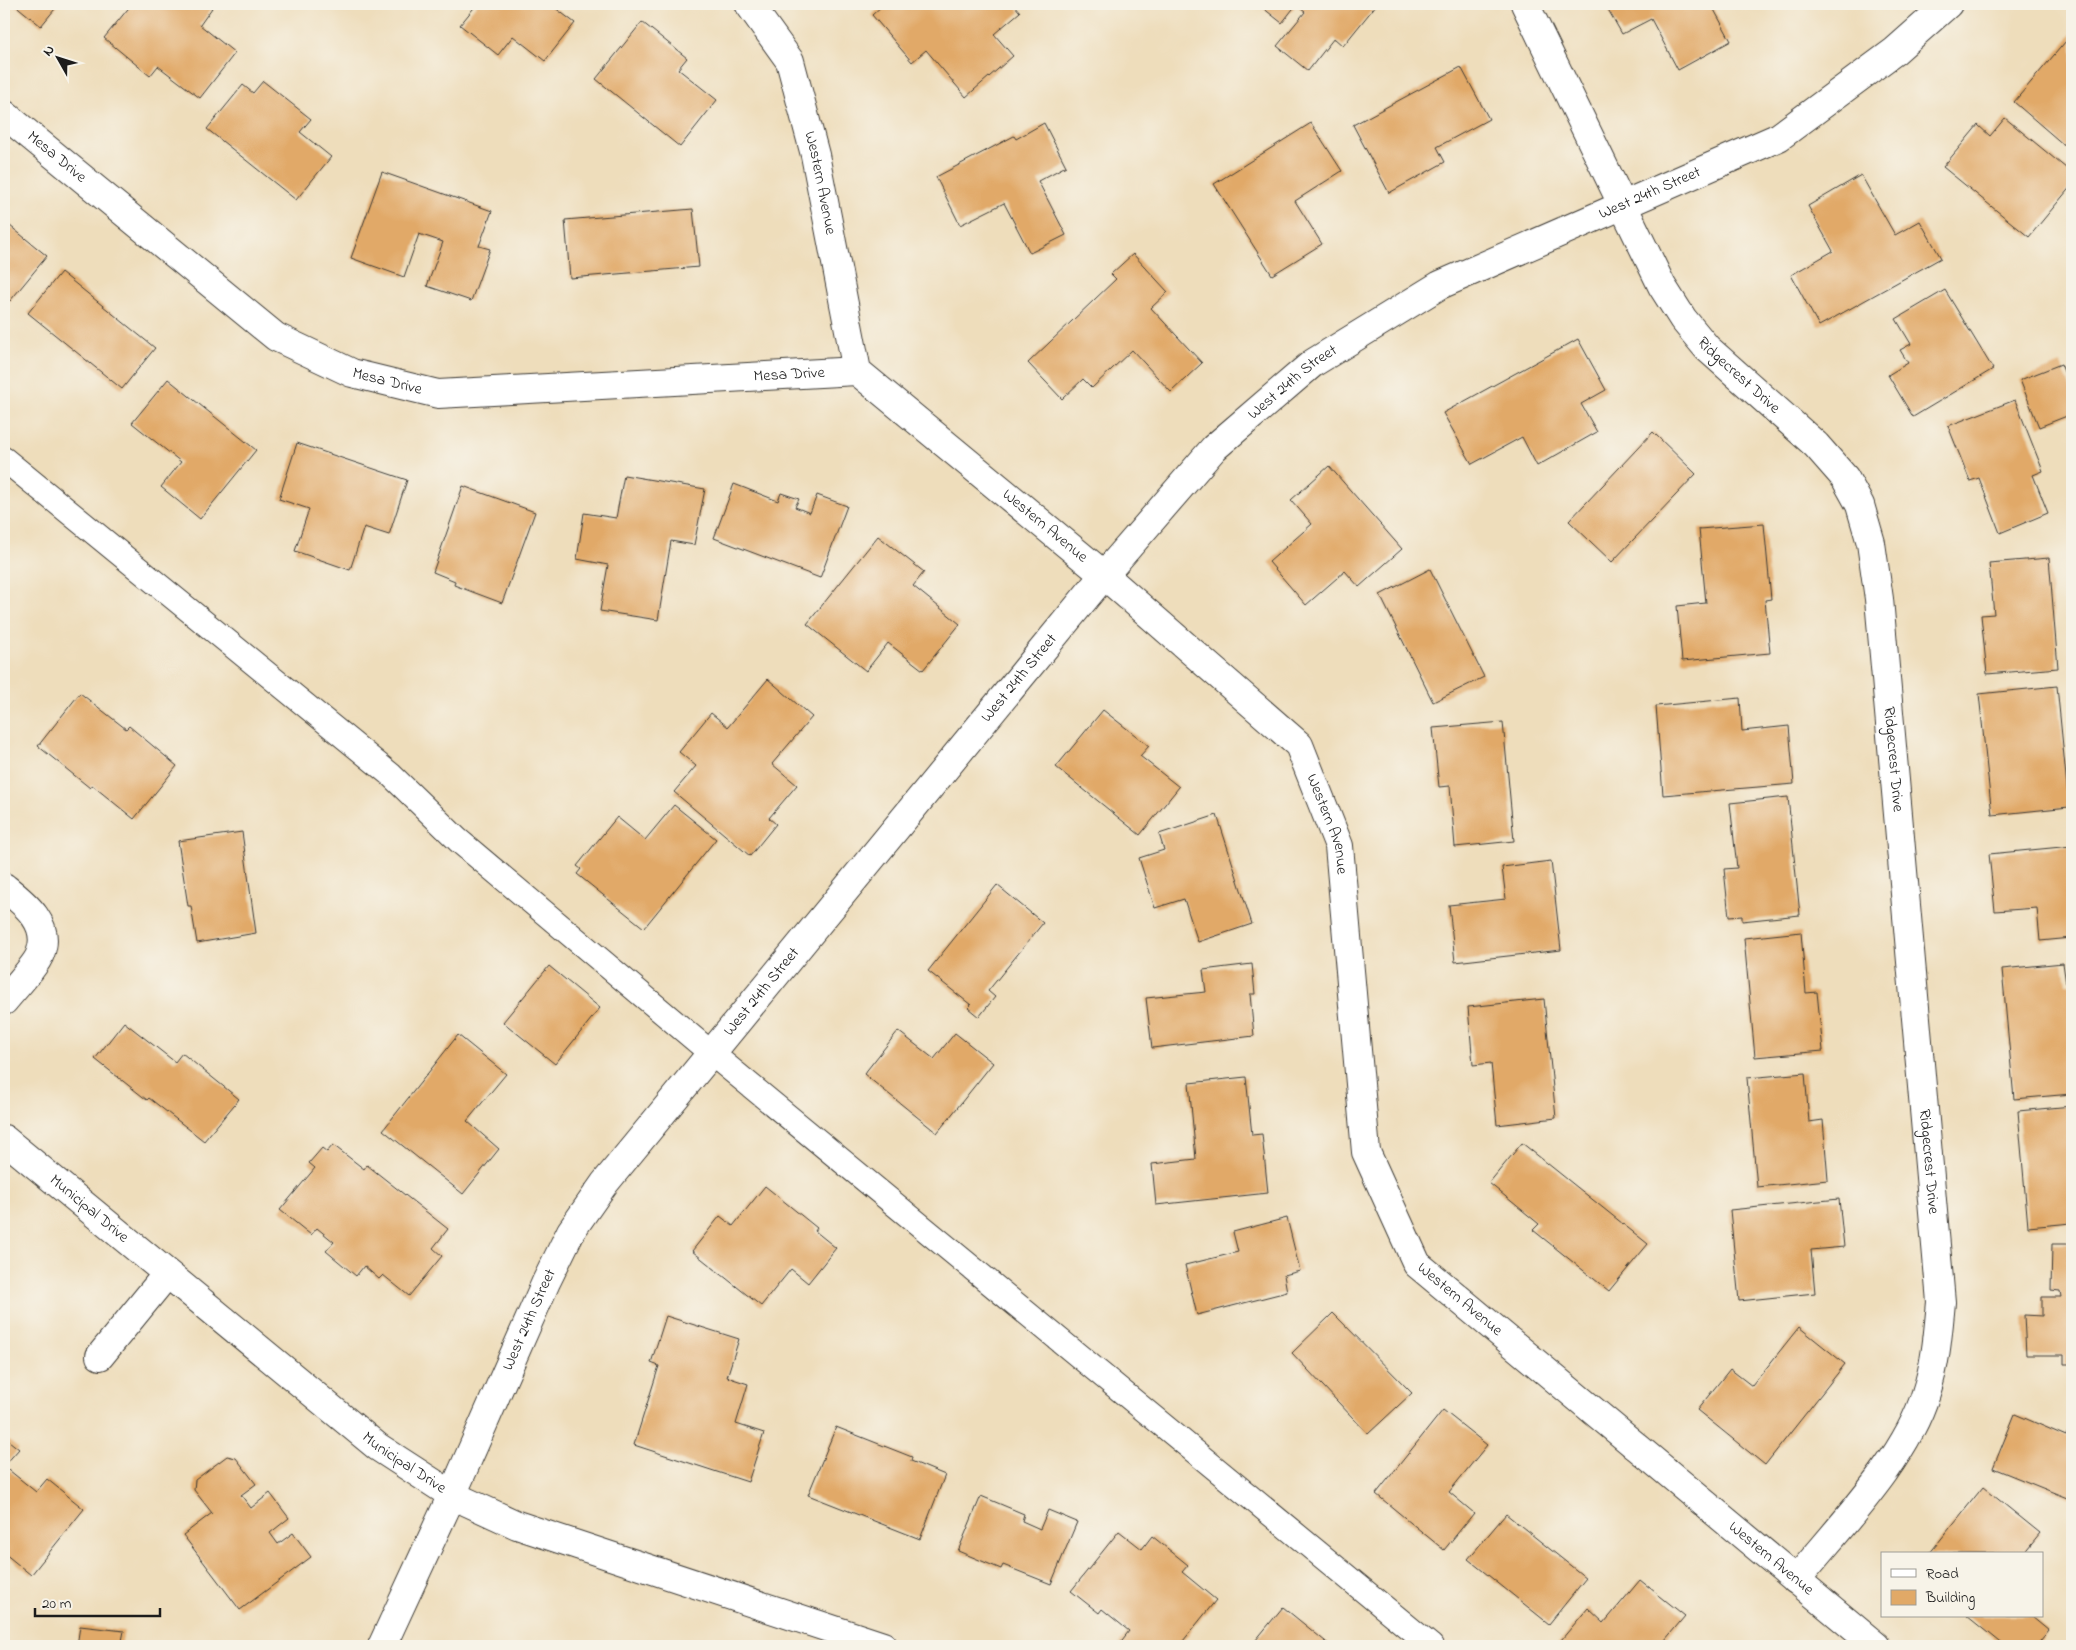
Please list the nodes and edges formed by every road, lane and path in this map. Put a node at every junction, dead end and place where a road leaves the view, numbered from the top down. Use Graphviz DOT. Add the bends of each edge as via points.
graph roads {
  1 [pos="749,4"];
  2 [pos="1525,4"];
  3 [pos="1948,4"];
  4 [pos="4,114"];
  5 [pos="1623,205"];
  6 [pos="857,372"];
  7 [pos="4,459"];
  8 [pos="1104,575"];
  9 [pos="4,887"];
  10 [pos="4,1000"];
  11 [pos="711,1053"];
  12 [pos="4,1140"];
  13 [pos="167,1274"];
  14 [pos="100,1356"];
  15 [pos="452,1495"];
  16 [pos="1796,1580"];
  17 [pos="382,1646"];
  18 [pos="883,1646"];
  19 [pos="1431,1646"];
  20 [pos="1876,1646"];
  1 -- 6 [label="street, Western Avenue" via="790,61 815,155"];
  2 -- 5 [label="street, Ridgecrest Drive"];
  3 -- 5 [label="street, West 24th Street" via="1895,51 1779,137"];
  4 -- 6 [label="street, Mesa Drive" via="276,337 352,373 438,394"];
  5 -- 8 [label="street, West 24th Street" via="1440,285 1313,363 1214,448"];
  5 -- 16 [label="street, Ridgecrest Drive" via="1662,286 1683,319 1707,348 1816,445 1845,478 1860,505 1872,543 1941,1302 1937,1348 1926,1394 1908,1434 1884,1472"];
  6 -- 8 [label="street, Western Avenue"];
  7 -- 11 [label="lane" via="391,775 458,840"];
  8 -- 11 [label="street, West 24th Street"];
  8 -- 16 [label="street, Western Avenue" via="1300,745 1338,846 1366,1152 1417,1264"];
  9 -- 10 [label="street" via="25,904 44,935 40,955"];
  11 -- 15 [label="street, West 24th Street" via="604,1184 571,1231"];
  11 -- 19 [label="lane"];
  12 -- 13 [label="street, Municipal Drive"];
  13 -- 14 [label="street"];
  13 -- 15 [label="street, Municipal Drive" via="378,1447"];
  15 -- 17 [label="street, West 24th Street"];
  15 -- 18 [label="street, Municipal Drive" via="517,1525"];
  16 -- 20 [label="street, Western Avenue"];
}
